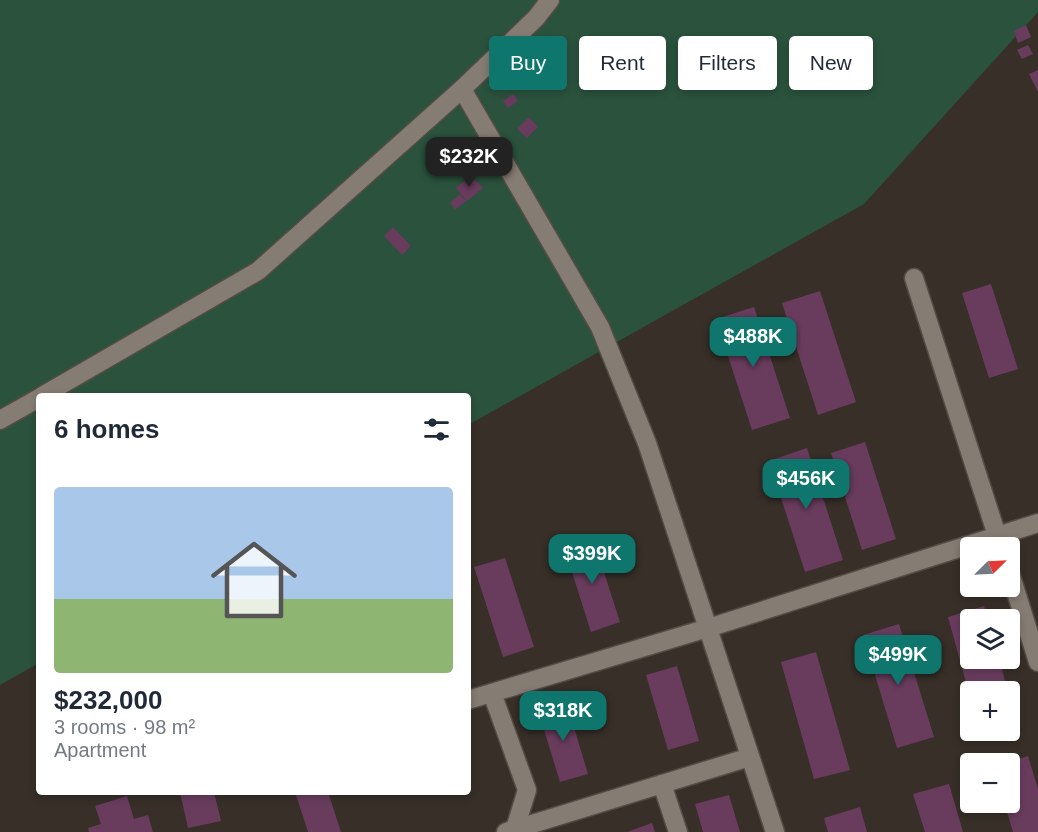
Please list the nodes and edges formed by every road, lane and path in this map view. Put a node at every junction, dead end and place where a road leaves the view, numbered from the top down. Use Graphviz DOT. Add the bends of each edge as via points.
graph roads {
  1 [pos="550,0"];
  2 [pos="462,89"];
  3 [pos="914,278"];
  4 [pos="48,393"];
  5 [pos="36,400"];
  6 [pos="0,420"];
  7 [pos="1038,523"];
  8 [pos="998,537"];
  9 [pos="1010,537"];
  10 [pos="960,554"];
  11 [pos="1018,597"];
  12 [pos="708,628"];
  13 [pos="1038,662"];
  14 [pos="492,693"];
  15 [pos="471,699"];
  16 [pos="750,757"];
  17 [pos="662,784"];
  18 [pos="511,831"];
  19 [pos="678,832"];
  20 [pos="775,832"];
  1 -- 2 [label="street"];
  2 -- 4 [label="street" via="258,271"];
  2 -- 12 [label="street" via="600,327 647,443"];
  3 -- 8 [label="street"];
  5 -- 6 [label="street"];
  7 -- 9 [label="street"];
  10 -- 12 [label="street"];
  11 -- 13 [label="street"];
  12 -- 14 [label="street"];
  12 -- 16 [label="street"];
  14 -- 15 [label="street"];
  14 -- 18 [label="street" via="526,790"];
  16 -- 17 [label="street"];
  16 -- 20 [label="street"];
  17 -- 18 [label="street"];
  17 -- 19 [label="street"];
}
